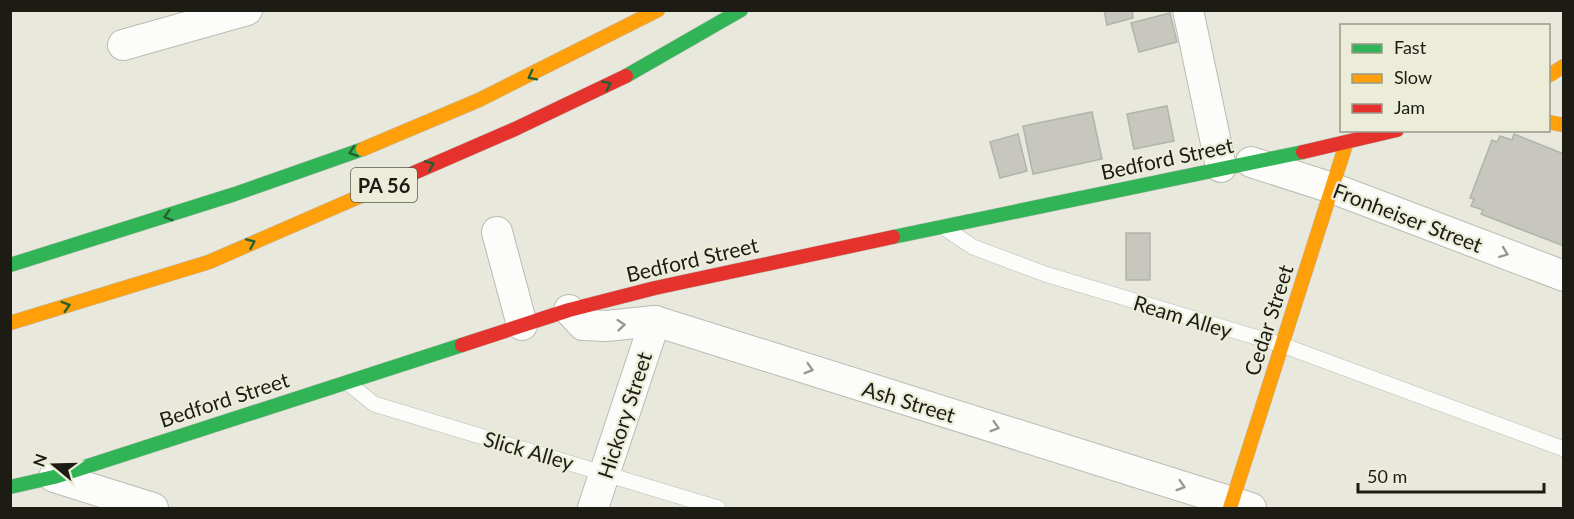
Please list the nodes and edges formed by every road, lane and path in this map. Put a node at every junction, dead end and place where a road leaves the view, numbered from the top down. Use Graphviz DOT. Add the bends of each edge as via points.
graph roads {
  1 [pos="247,10"];
  2 [pos="658,10"];
  3 [pos="741,10"];
  4 [pos="1188,10"];
  5 [pos="123,45"];
  6 [pos="1563,66"];
  7 [pos="1550,75"];
  8 [pos="1390,132"];
  9 [pos="1346,144"];
  10 [pos="1251,162"];
  11 [pos="1221,167"];
  12 [pos="1332,188"];
  13 [pos="942,226"];
  14 [pos="497,232"];
  15 [pos="10,265"];
  16 [pos="1563,276"];
  17 [pos="569,310"];
  18 [pos="655,321"];
  19 [pos="10,323"];
  20 [pos="522,325"];
  21 [pos="1282,345"];
  22 [pos="347,381"];
  23 [pos="1563,449"];
  24 [pos="604,472"];
  25 [pos="54,477"];
  26 [pos="10,486"];
  27 [pos="124,504"];
  28 [pos="1238,506"];
  29 [pos="153,508"];
  30 [pos="593,508"];
  31 [pos="718,508"];
  1 -- 5 [label="street"];
  2 -- 15 [label="main road, PA 56, one-way" via="515,84 369,147"];
  19 -- 3 [label="main road, PA 56, one-way" via="209,262 631,74"];
  4 -- 11 [label="street"];
  6 -- 7 [label="main road"];
  8 -- 9 [label="main road, Bedford Street"];
  9 -- 10 [label="main road, Bedford Street"];
  9 -- 12 [label="main road, Cedar Street"];
  10 -- 11 [label="main road, Bedford Street"];
  10 -- 12 [label="street, Fronheiser Street"];
  11 -- 13 [label="main road, Bedford Street"];
  12 -- 16 [label="street, Fronheiser Street, one-way"];
  12 -- 21 [label="main road, Cedar Street"];
  13 -- 17 [label="main road, Bedford Street"];
  13 -- 21 [label="lane, Ream Alley" via="973,247 1045,274"];
  14 -- 20 [label="street"];
  17 -- 18 [label="street, Ash Street, one-way" via="583,325"];
  17 -- 20 [label="main road, Bedford Street"];
  18 -- 24 [label="street, Hickory Street"];
  18 -- 28 [label="street, Ash Street, one-way"];
  20 -- 22 [label="main road, Bedford Street"];
  21 -- 23 [label="lane, Ream Alley"];
  21 -- 28 [label="main road, Cedar Street"];
  22 -- 24 [label="lane, Slick Alley" via="374,404"];
  22 -- 25 [label="main road, Bedford Street"];
  24 -- 30 [label="street, Hickory Street"];
  24 -- 31 [label="lane, Slick Alley"];
  25 -- 26 [label="main road, Bedford Street"];
  25 -- 27 [label="street"];
  27 -- 29 [label="street"];
}
